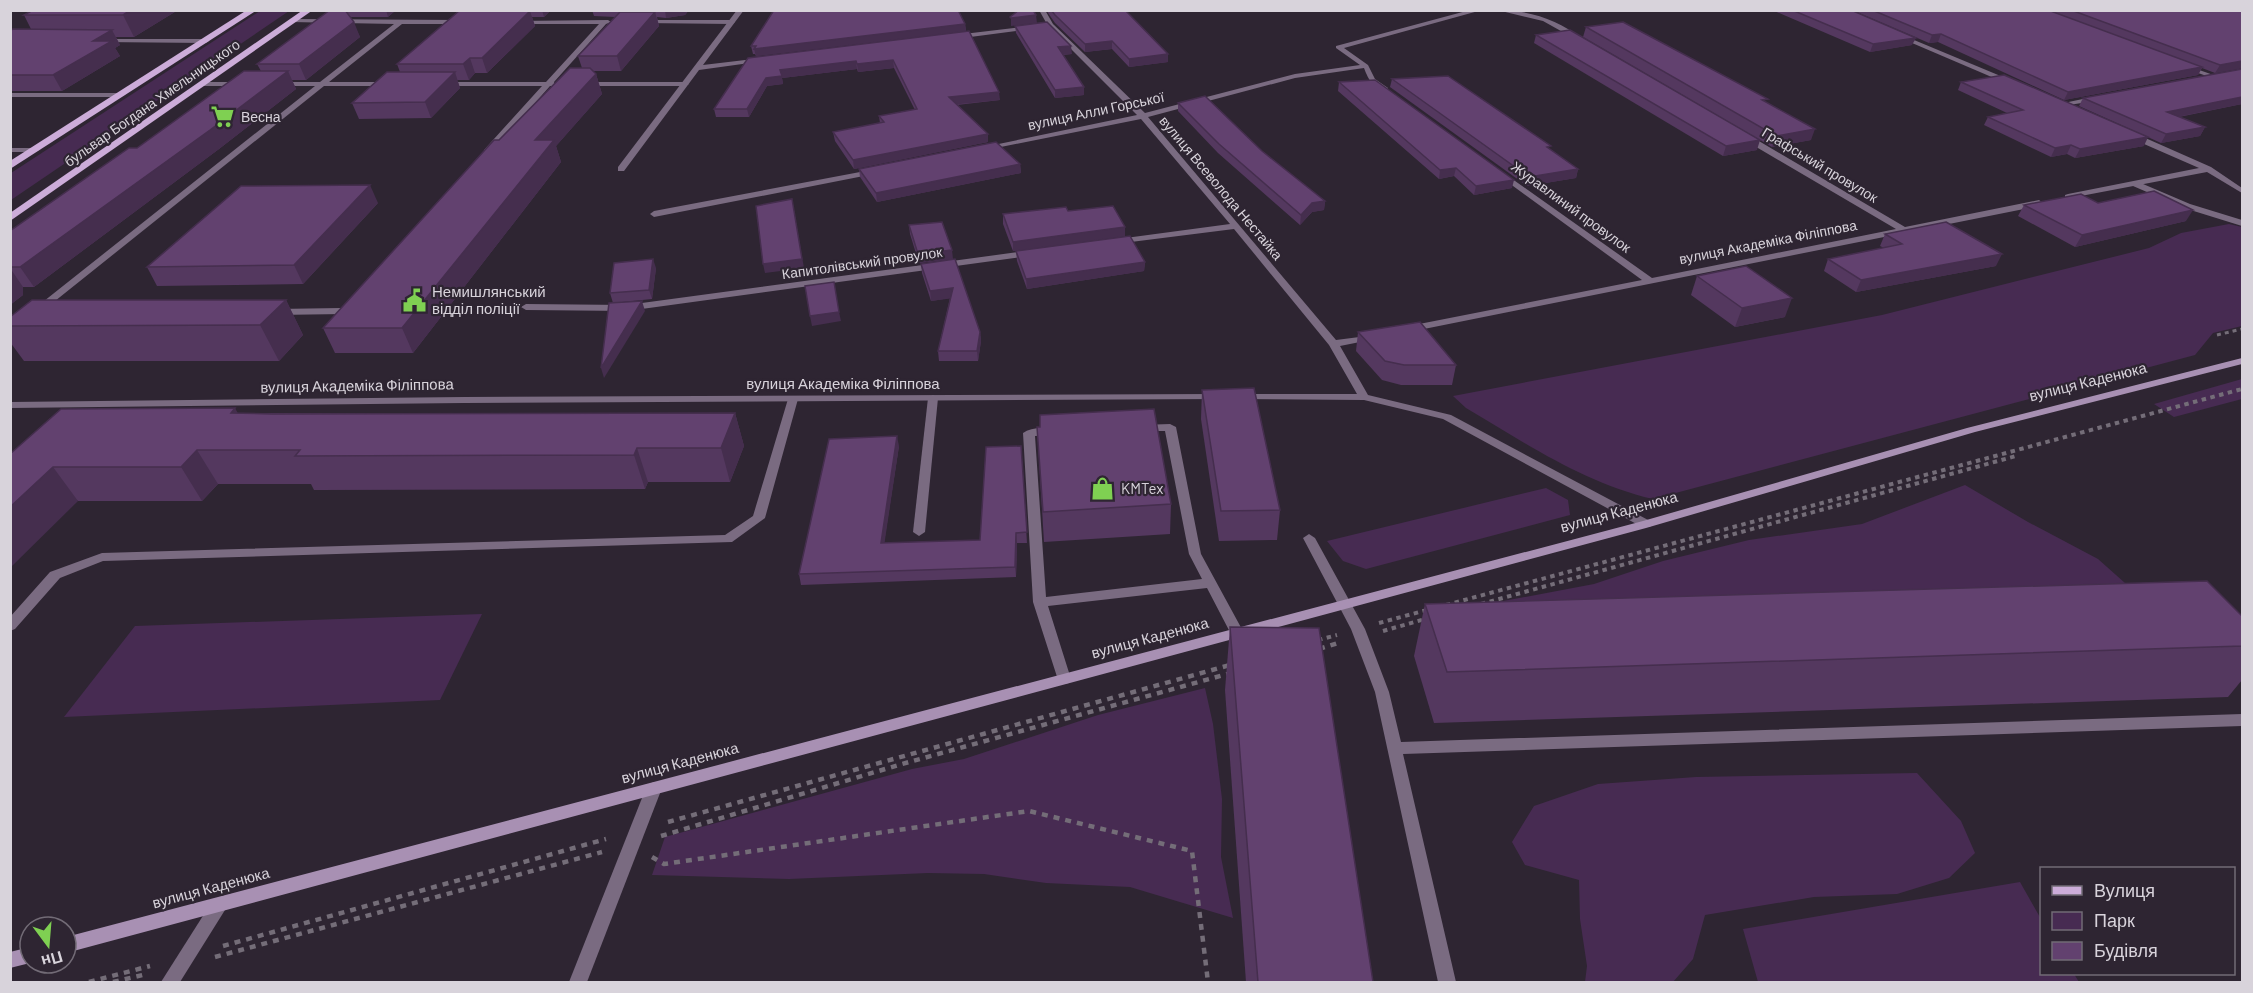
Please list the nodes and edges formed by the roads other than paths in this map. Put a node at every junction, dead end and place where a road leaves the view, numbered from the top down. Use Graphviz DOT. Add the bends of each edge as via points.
graph roads {
  1 [pos="253,10"];
  2 [pos="309,10"];
  3 [pos="442,10"];
  4 [pos="741,10"];
  5 [pos="1042,10"];
  6 [pos="1479,10"];
  7 [pos="1500,10"];
  8 [pos="293,21"];
  9 [pos="400,22"];
  10 [pos="429,22"];
  11 [pos="476,22"];
  12 [pos="511,22"];
  13 [pos="604,22"];
  14 [pos="616,22"];
  15 [pos="639,22"];
  16 [pos="732,22"];
  17 [pos="1050,25"];
  18 [pos="1891,33"];
  19 [pos="945,38"];
  20 [pos="90,41"];
  21 [pos="206,41"];
  22 [pos="1586,43"];
  23 [pos="768,60"];
  24 [pos="2183,65"];
  25 [pos="1366,66"];
  26 [pos="698,68"];
  27 [pos="2224,76"];
  28 [pos="2215,77"];
  29 [pos="2192,81"];
  30 [pos="204,84"];
  31 [pos="247,84"];
  32 [pos="269,84"];
  33 [pos="322,84"];
  34 [pos="394,84"];
  35 [pos="429,84"];
  36 [pos="548,84"];
  37 [pos="560,84"];
  38 [pos="571,84"];
  39 [pos="685,84"];
  40 [pos="2020,86"];
  41 [pos="1392,94"];
  42 [pos="10,95"];
  43 [pos="120,95"];
  44 [pos="2110,96"];
  45 [pos="2052,100"];
  46 [pos="2063,104"];
  47 [pos="2073,109"];
  48 [pos="1143,116"];
  49 [pos="2125,132"];
  50 [pos="1740,134"];
  51 [pos="10,150"];
  52 [pos="35,150"];
  53 [pos="973,151"];
  54 [pos="478,162"];
  55 [pos="1488,164"];
  56 [pos="10,166"];
  57 [pos="891,168"];
  58 [pos="621,169"];
  59 [pos="2208,169"];
  60 [pos="2136,184"];
  61 [pos="2242,191"];
  62 [pos="654,214"];
  63 [pos="10,218"];
  64 [pos="2242,223"];
  65 [pos="1236,226"];
  66 [pos="1904,230"];
  67 [pos="1107,243"];
  68 [pos="1048,251"];
  69 [pos="1650,281"];
  70 [pos="360,293"];
  71 [pos="526,307"];
  72 [pos="260,312"];
  73 [pos="44,314"];
  74 [pos="1392,333"];
  75 [pos="1381,335"];
  76 [pos="1334,344"];
  77 [pos="2242,361"];
  78 [pos="1364,397"];
  79 [pos="933,398"];
  80 [pos="793,399"];
  81 [pos="10,405"];
  82 [pos="1123,429"];
  83 [pos="1064,431"];
  84 [pos="1646,524"];
  85 [pos="919,532"];
  86 [pos="1309,538"];
  87 [pos="1210,583"];
  88 [pos="1040,602"];
  89 [pos="1344,605"];
  90 [pos="10,626"];
  91 [pos="1237,633"];
  92 [pos="1064,680"];
  93 [pos="2242,720"];
  94 [pos="1396,748"];
  95 [pos="654,788"];
  96 [pos="219,904"];
  97 [pos="78,942"];
  98 [pos="170,982"];
  99 [pos="578,982"];
  100 [pos="1447,982"];
  1 -- 21 [label="main road, бульвар Богдана Хмельницького"];
  2 -- 8 [label="main road, бульвар Богдана Хмельницького"];
  3 -- 10 [label="street"];
  4 -- 16 [label="street"];
  5 -- 17 [label="street, вулиця Всеволода Нестайка"];
  6 -- 25 [label="street" via="1338,47"];
  7 -- 22 [label="street" via="1545,19"];
  8 -- 9 [label="street"];
  8 -- 30 [label="main road, бульвар Богдана Хмельницького"];
  9 -- 10 [label="street"];
  9 -- 33 [label="street"];
  10 -- 11 [label="street"];
  12 -- 13 [label="street"];
  13 -- 14 [label="street"];
  13 -- 36 [label="street"];
  15 -- 16 [label="street"];
  16 -- 26 [label="street"];
  17 -- 19 [label="street"];
  17 -- 48 [label="street, вулиця Всеволода Нестайка"];
  18 -- 40 [label="street"];
  20 -- 21 [label="street"];
  21 -- 43 [label="main road, бульвар Богдана Хмельницького"];
  23 -- 26 [label="street"];
  24 -- 28 [label="street"];
  25 -- 41 [label="street" via="1372,80"];
  25 -- 48 [label="street, вулиця Алли Горської" via="1295,76"];
  26 -- 39 [label="street"];
  27 -- 28 [label="street"];
  28 -- 29 [label="street"];
  30 -- 31 [label="street"];
  30 -- 63 [label="main road, бульвар Богдана Хмельницького"];
  32 -- 33 [label="street"];
  33 -- 34 [label="street"];
  33 -- 73 [label="street" via="32,315"];
  35 -- 36 [label="street"];
  36 -- 37 [label="street"];
  36 -- 54 [label="street"];
  38 -- 39 [label="street"];
  39 -- 58 [label="street"];
  42 -- 43 [label="street"];
  43 -- 52 [label="main road, бульвар Богдана Хмельницького"];
  44 -- 46 [label="street"];
  45 -- 46 [label="street"];
  46 -- 47 [label="street"];
  48 -- 53 [label="street, вулиця Алли Горської"];
  48 -- 65 [label="street, вулиця Всеволода Нестайка"];
  49 -- 59 [label="street"];
  50 -- 66 [label="street, Графський провулок"];
  51 -- 52 [label="street"];
  52 -- 56 [label="main road, бульвар Богдана Хмельницького"];
  55 -- 69 [label="street, Журавлиний провулок"];
  57 -- 62 [label="street"];
  59 -- 60 [label="street, вулиця Академіка Філіппова"];
  59 -- 61 [label="street"];
  60 -- 64 [label="street" via="2187,206"];
  60 -- 66 [label="street, вулиця Академіка Філіппова"];
  65 -- 67 [label="street"];
  65 -- 76 [label="street, вулиця Всеволода Нестайка"];
  66 -- 69 [label="street, вулиця Академіка Філіппова"];
  68 -- 71 [label="street, Капитолівський провулок" via="627,309"];
  69 -- 74 [label="street, вулиця Академіка Філіппова"];
  70 -- 72 [label="street" via="344,311"];
  75 -- 76 [label="street"];
  76 -- 78 [label="street, вулиця Всеволода Нестайка"];
  77 -- 84 [label="street, вулиця Каденюка" via="1971,430"];
  78 -- 79 [label="street, вулиця Академіка Філіппова"];
  78 -- 84 [label="street, вулиця Академіка Філіппова" via="1447,417"];
  79 -- 80 [label="street, вулиця Академіка Філіппова"];
  79 -- 85 [label="street"];
  80 -- 81 [label="street, вулиця Академіка Філіппова"];
  80 -- 90 [label="street" via="759,518 728,539 102,557 55,575"];
  82 -- 87 [label="street" via="1170,427 1192,544"];
  83 -- 88 [label="street" via="1029,433"];
  84 -- 89 [label="street, вулиця Каденюка"];
  86 -- 89 [label="street"];
  87 -- 88 [label="street"];
  87 -- 91 [label="street"];
  88 -- 92 [label="street"];
  89 -- 91 [label="street, вулиця Каденюка"];
  89 -- 94 [label="street" via="1360,633 1382,692"];
  91 -- 92 [label="street, вулиця Каденюка"];
  92 -- 95 [label="street, вулиця Каденюка"];
  93 -- 94 [label="street"];
  94 -- 100 [label="street"];
  95 -- 96 [label="street, вулиця Каденюка"];
  95 -- 99 [label="street"];
  96 -- 97 [label="street, вулиця Каденюка"];
  96 -- 98 [label="street"];
}
